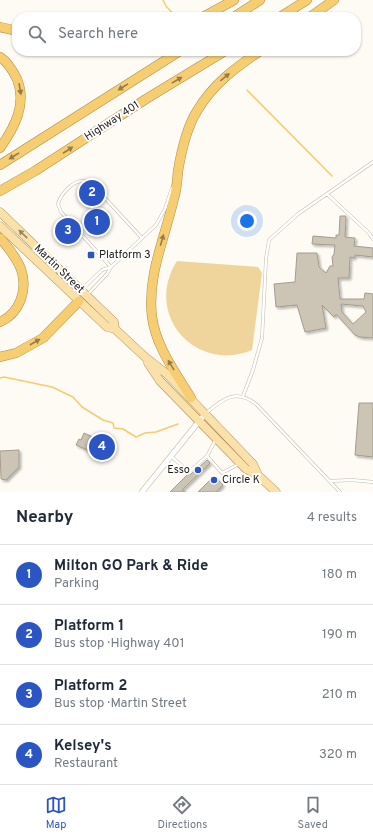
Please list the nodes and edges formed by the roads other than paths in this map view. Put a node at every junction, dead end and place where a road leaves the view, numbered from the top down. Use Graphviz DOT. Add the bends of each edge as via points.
graph roads {
  1 [pos="234,0"];
  2 [pos="260,0"];
  3 [pos="307,0"];
  4 [pos="334,0"];
  5 [pos="212,12"];
  6 [pos="242,12"];
  7 [pos="288,12"];
  8 [pos="317,12"];
  9 [pos="0,27"];
  10 [pos="12,30"];
  11 [pos="172,56"];
  12 [pos="217,56"];
  13 [pos="253,56"];
  14 [pos="0,57"];
  15 [pos="0,148"];
  16 [pos="373,162"];
  17 [pos="0,165"];
  18 [pos="178,170"];
  19 [pos="35,171"];
  20 [pos="0,191"];
  21 [pos="327,194"];
  22 [pos="0,198"];
  23 [pos="3,214"];
  24 [pos="0,226"];
  25 [pos="0,238"];
  26 [pos="142,238"];
  27 [pos="373,239"];
  28 [pos="111,267"];
  29 [pos="84,292"];
  30 [pos="77,299"];
  31 [pos="0,322"];
  32 [pos="115,329"];
  33 [pos="0,357"];
  34 [pos="145,357"];
  35 [pos="243,396"];
  36 [pos="191,398"];
  37 [pos="205,414"];
  38 [pos="199,421"];
  39 [pos="216,439"];
  40 [pos="171,456"];
  41 [pos="207,456"];
  42 [pos="240,463"];
  43 [pos="258,475"];
  44 [pos="329,481"];
  45 [pos="373,482"];
  46 [pos="142,492"];
  47 [pos="276,492"];
  48 [pos="340,492"];
  1 -- 5 [label="highway"];
  2 -- 6 [label="highway"];
  3 -- 7 [label="highway"];
  4 -- 8 [label="highway"];
  9 -- 10 [label="highway"];
  11 -- 17 [label="highway, Highway 401, one-way"];
  19 -- 12 [label="highway, Highway 401, one-way"];
  18 -- 13 [label="highway, one-way" via="196,112 220,81"];
  14 -- 15 [label="highway, one-way" via="14,71 20,86 22,102 9,136"];
  16 -- 21 [label="lane"];
  18 -- 26 [label="lane" via="165,209 156,225"];
  36 -- 18 [label="highway, one-way" via="157,337 151,303 152,277 175,196"];
  19 -- 20 [label="highway, Highway 401"];
  19 -- 22 [label="highway"];
  21 -- 27 [label="lane"];
  21 -- 35 [label="lane" via="298,214 269,240 262,338"];
  29 -- 23 [label="main road, Martin Street, one-way"];
  24 -- 30 [label="main road, Martin Street"];
  25 -- 31 [label="highway" via="21,270 23,283 19,307"];
  26 -- 28 [label="lane"];
  26 -- 28 [label="lane" via="95,186 86,181 75,183 60,197 58,204 61,212"];
  28 -- 29 [label="lane" via="107,274"];
  28 -- 29 [label="lane" via="102,270"];
  29 -- 30 [label="lane"];
  29 -- 30 [label="lane"];
  29 -- 32 [label="main road, Martin Street" via="114,322"];
  30 -- 32 [label="main road, Martin Street" via="107,327"];
  33 -- 30 [label="highway, one-way" via="16,353 43,338"];
  32 -- 34 [label="main road, Martin Street"];
  34 -- 36 [label="main road, Martin Street"];
  34 -- 38 [label="main road, Martin Street" via="160,381"];
  35 -- 37 [label="lane" via="229,397"];
  35 -- 44 [label="lane" via="250,398"];
  36 -- 37 [label="main road, Martin Street"];
  37 -- 38 [label="street"];
  37 -- 43 [label="main road, Martin Street" via="253,464"];
  38 -- 39 [label="main road, Martin Street"];
  38 -- 40 [label="street"];
  39 -- 41 [label="lane"];
  39 -- 42 [label="main road, Martin Street"];
  40 -- 41 [label="lane" via="189,472"];
  40 -- 46 [label="street"];
  41 -- 42 [label="lane" via="222,473"];
  42 -- 43 [label="main road, Martin Street"];
  43 -- 47 [label="main road, Martin Street"];
  44 -- 45 [label="lane"];
  44 -- 48 [label="lane"];
}
